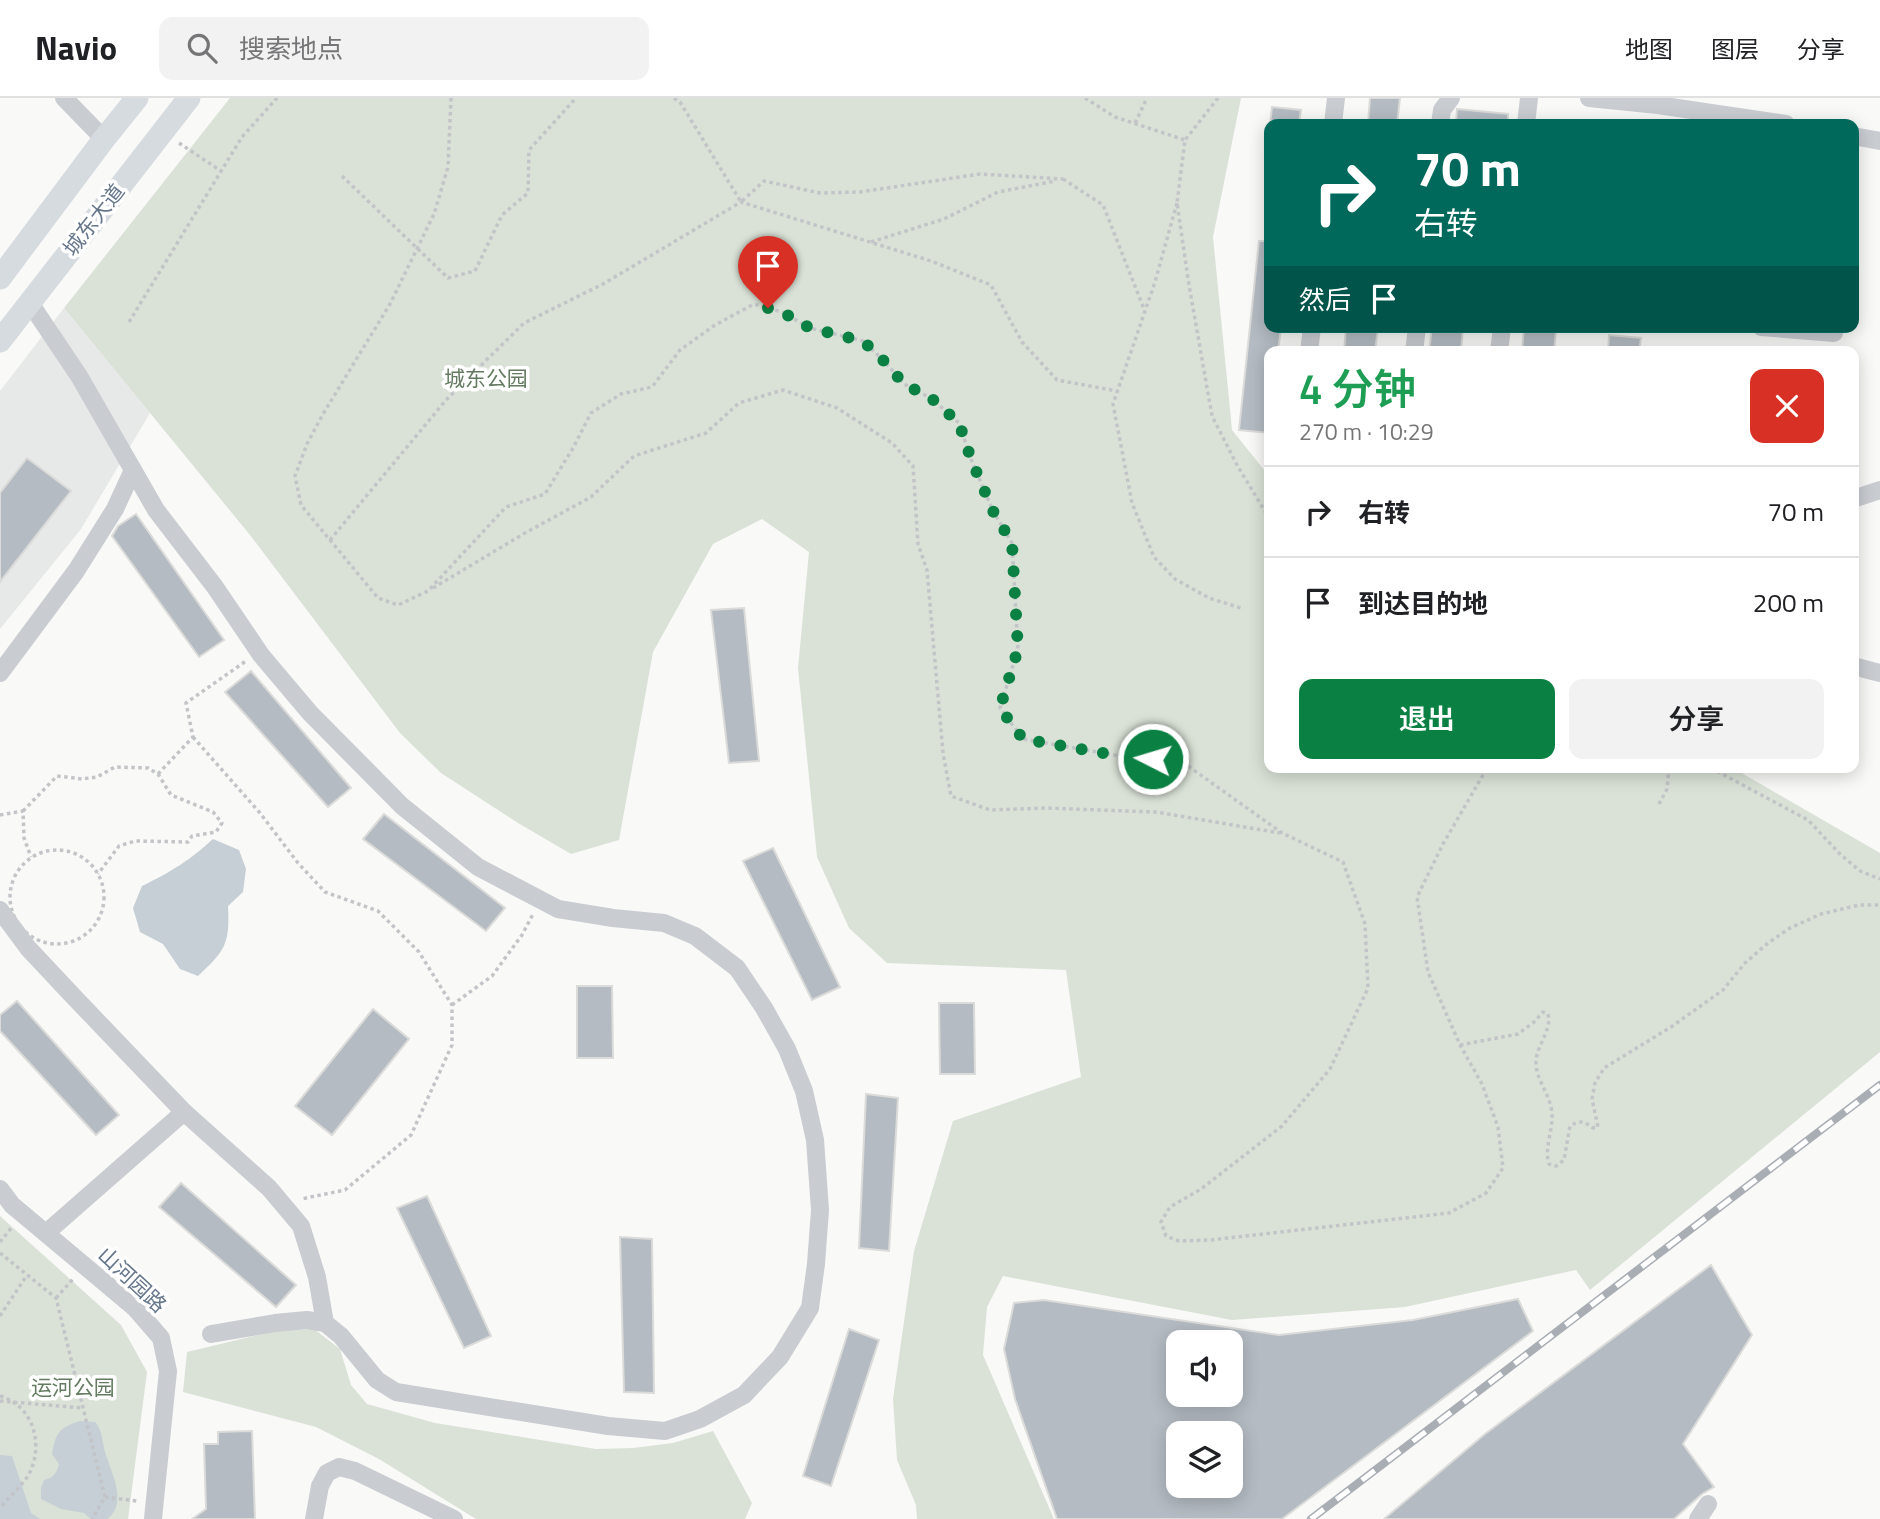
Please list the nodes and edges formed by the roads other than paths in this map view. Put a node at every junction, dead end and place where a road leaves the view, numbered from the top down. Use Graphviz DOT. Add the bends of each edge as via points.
graph roads {
  1 [pos="64,98"];
  2 [pos="137,98"];
  3 [pos="189,98"];
  4 [pos="1336,98"];
  5 [pos="1451,98"];
  6 [pos="1529,98"];
  7 [pos="1589,98"];
  8 [pos="1334,119"];
  9 [pos="1441,119"];
  10 [pos="1527,119"];
  11 [pos="1752,119"];
  12 [pos="1859,138"];
  13 [pos="104,139"];
  14 [pos="1880,141"];
  15 [pos="0,278"];
  16 [pos="30,303"];
  17 [pos="0,341"];
  18 [pos="133,470"];
  19 [pos="1880,490"];
  20 [pos="1859,497"];
  21 [pos="1859,668"];
  22 [pos="0,673"];
  23 [pos="1880,673"];
  24 [pos="0,911"];
  25 [pos="184,1112"];
  26 [pos="0,1189"];
  27 [pos="46,1233"];
  28 [pos="325,1323"];
  29 [pos="211,1334"];
  30 [pos="154,1511"];
  31 [pos="314,1519"];
  32 [pos="454,1519"];
  1 -- 13 [label="street"];
  2 -- 13 [label="main road, 城东大道"];
  3 -- 16 [label="main road, 城东大道"];
  4 -- 8 [label="street"];
  5 -- 9 [label="street"];
  6 -- 10 [label="street"];
  7 -- 11 [label="street"];
  12 -- 14 [label="street"];
  13 -- 15 [label="main road, 城东大道"];
  16 -- 17 [label="main road, 城东大道"];
  16 -- 18 [label="street"];
  18 -- 22 [label="street" via="76,571"];
  18 -- 28 [label="street" via="156,510 259,651 310,713 401,806 478,867 558,909 664,923 695,936 737,968 787,1049 804,1091 815,1140 820,1210 810,1308 780,1357 744,1395 700,1419 665,1431 608,1426 396,1392 377,1380"];
  19 -- 20 [label="street"];
  21 -- 23 [label="street"];
  24 -- 25 [label="street" via="37,958"];
  25 -- 27 [label="street"];
  25 -- 28 [label="street" via="269,1188 301,1226"];
  26 -- 27 [label="street, 山河园路"];
  27 -- 30 [label="street, 山河园路" via="135,1308 161,1338 168,1371"];
  28 -- 29 [label="street" via="275,1323"];
  31 -- 32 [label="street" via="320,1486 327,1473 339,1467"];
}
